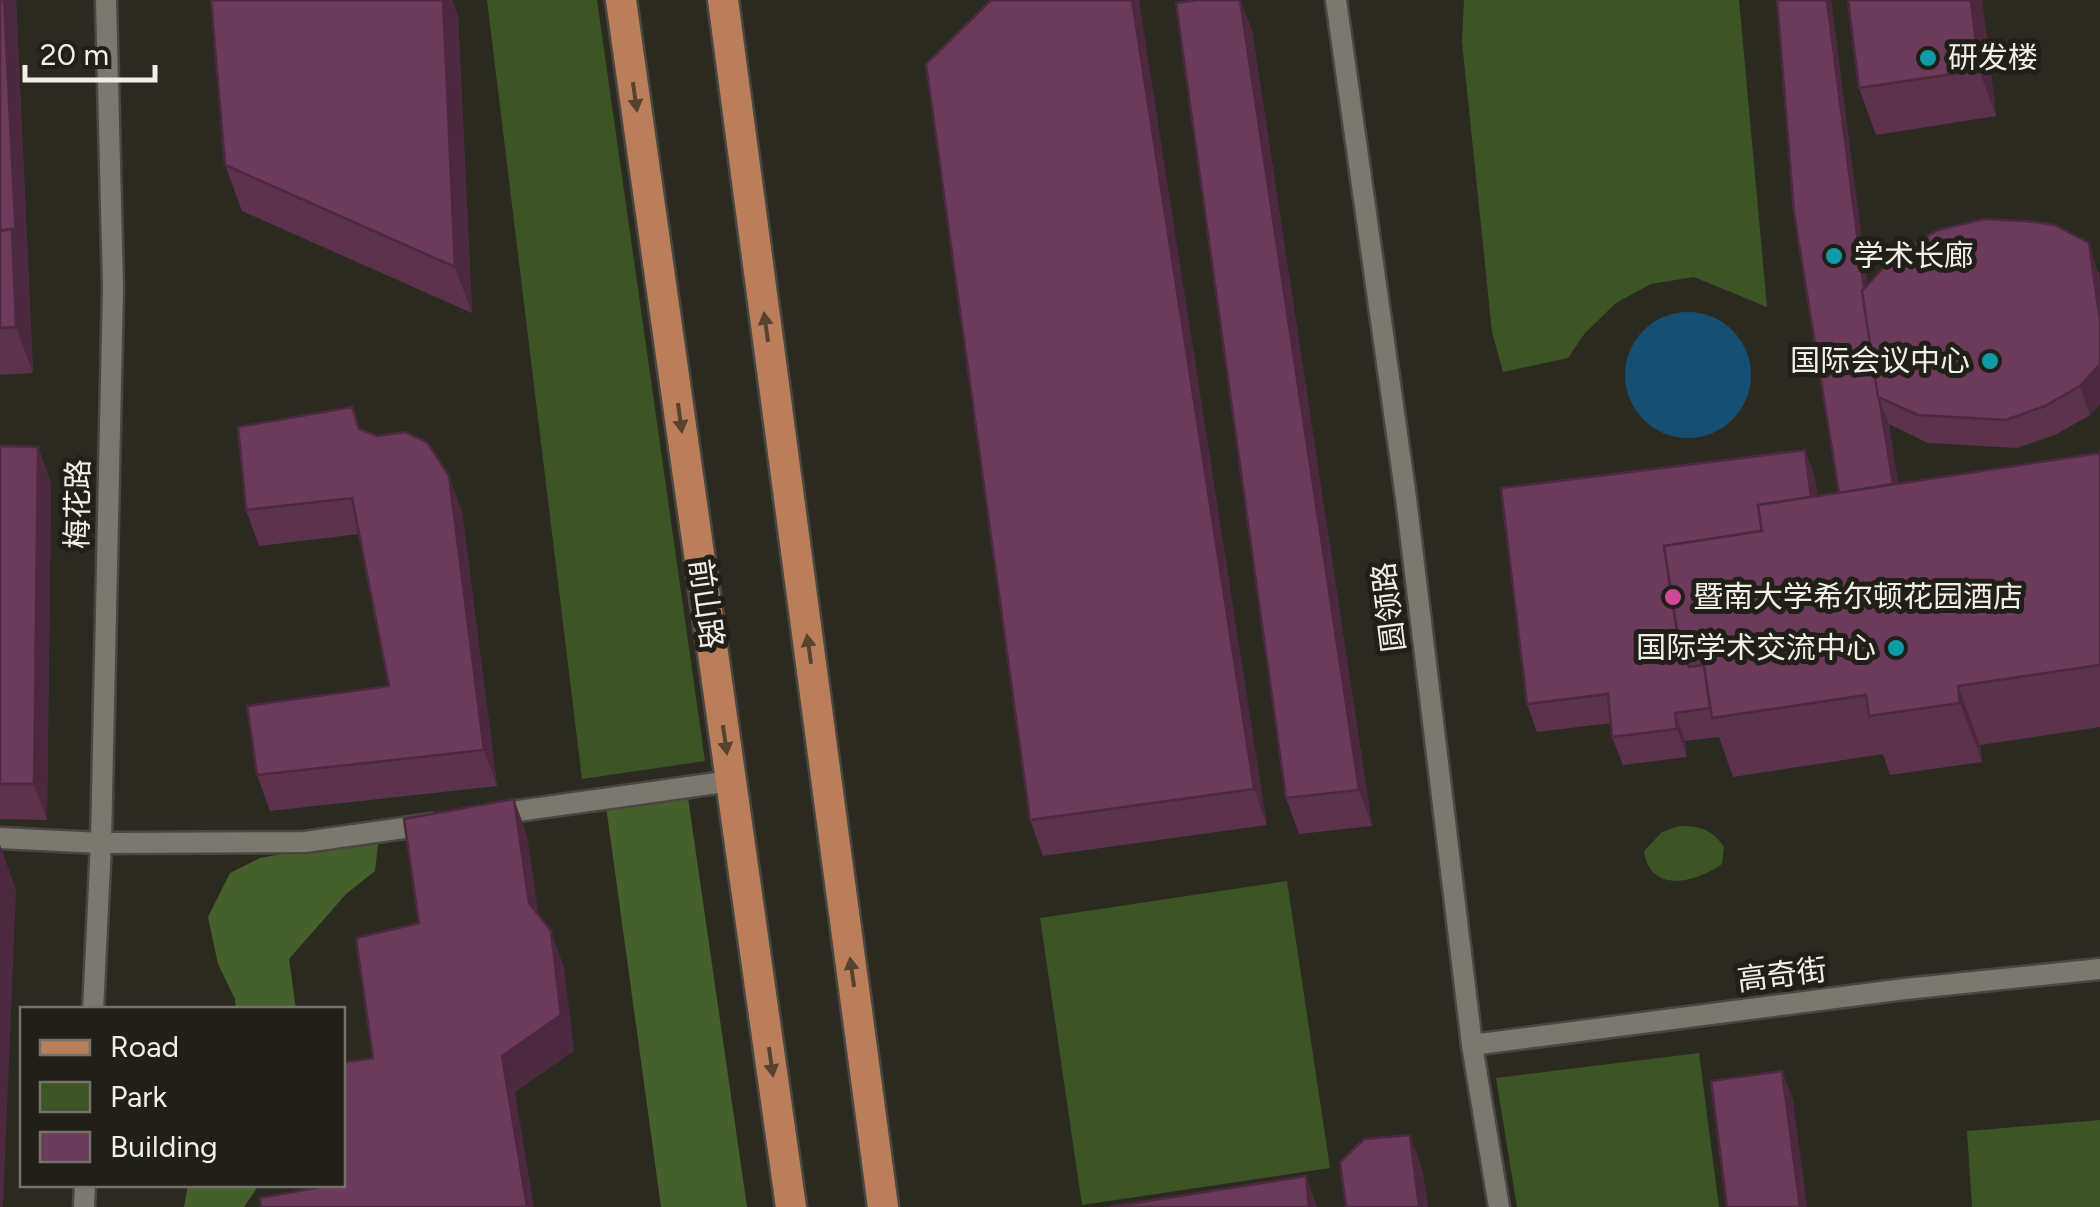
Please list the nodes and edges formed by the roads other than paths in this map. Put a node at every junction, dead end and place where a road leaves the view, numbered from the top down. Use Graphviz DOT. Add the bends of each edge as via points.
graph roads {
  1 [pos="106,0"];
  2 [pos="621,0"];
  3 [pos="723,0"];
  4 [pos="1336,0"];
  5 [pos="731,781"];
  6 [pos="0,838"];
  7 [pos="101,843"];
  8 [pos="2100,969"];
  9 [pos="93,1007"];
  10 [pos="1472,1044"];
  11 [pos="791,1207"];
  12 [pos="884,1207"];
  13 [pos="1499,1207"];
  1 -- 7 [label="lane, 梅花路" via="113,288"];
  2 -- 5 [label="main road, 前山路, one-way"];
  12 -- 3 [label="main road, one-way"];
  4 -- 10 [label="lane, 圆领路" via="1398,433"];
  5 -- 7 [label="lane" via="305,842"];
  5 -- 11 [label="main road, 前山路, one-way"];
  6 -- 7 [label="lane"];
  7 -- 9 [label="lane, 梅花路"];
  8 -- 10 [label="lane, 高奇街"];
  10 -- 13 [label="lane, 圆领路"];
}
